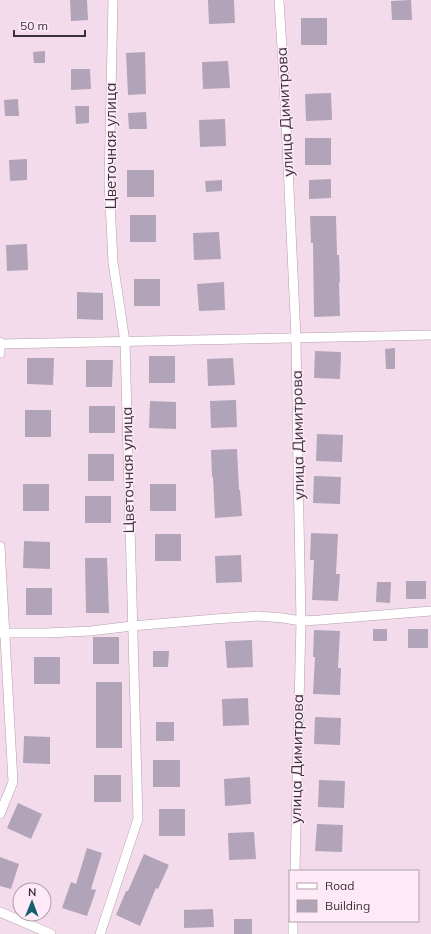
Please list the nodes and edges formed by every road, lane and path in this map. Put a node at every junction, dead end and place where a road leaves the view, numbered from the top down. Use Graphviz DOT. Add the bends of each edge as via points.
graph roads {
  1 [pos="113,0"];
  2 [pos="279,0"];
  3 [pos="431,335"];
  4 [pos="296,338"];
  5 [pos="125,342"];
  6 [pos="0,343"];
  7 [pos="0,353"];
  8 [pos="0,546"];
  9 [pos="431,611"];
  10 [pos="301,621"];
  11 [pos="132,626"];
  12 [pos="3,632"];
  13 [pos="0,814"];
  14 [pos="295,870"];
  15 [pos="0,912"];
  16 [pos="293,922"];
  17 [pos="51,934"];
  18 [pos="100,934"];
  19 [pos="293,934"];
  1 -- 5 [label="street, Цветочная улица" via="109,182 114,262"];
  2 -- 4 [label="street, улица Димитрова"];
  3 -- 4 [label="street"];
  4 -- 5 [label="street"];
  4 -- 10 [label="street, улица Димитрова"];
  5 -- 6 [label="street"];
  5 -- 11 [label="street, Цветочная улица"];
  6 -- 7 [label="street"];
  8 -- 12 [label="street"];
  9 -- 10 [label="street"];
  10 -- 11 [label="street" via="258,616"];
  10 -- 14 [label="street, улица Димитрова"];
  11 -- 12 [label="street" via="91,631"];
  11 -- 18 [label="street, Цветочная улица" via="138,819"];
  12 -- 13 [label="street" via="13,782"];
  15 -- 17 [label="street"];
  16 -- 19 [label="street"];
}
